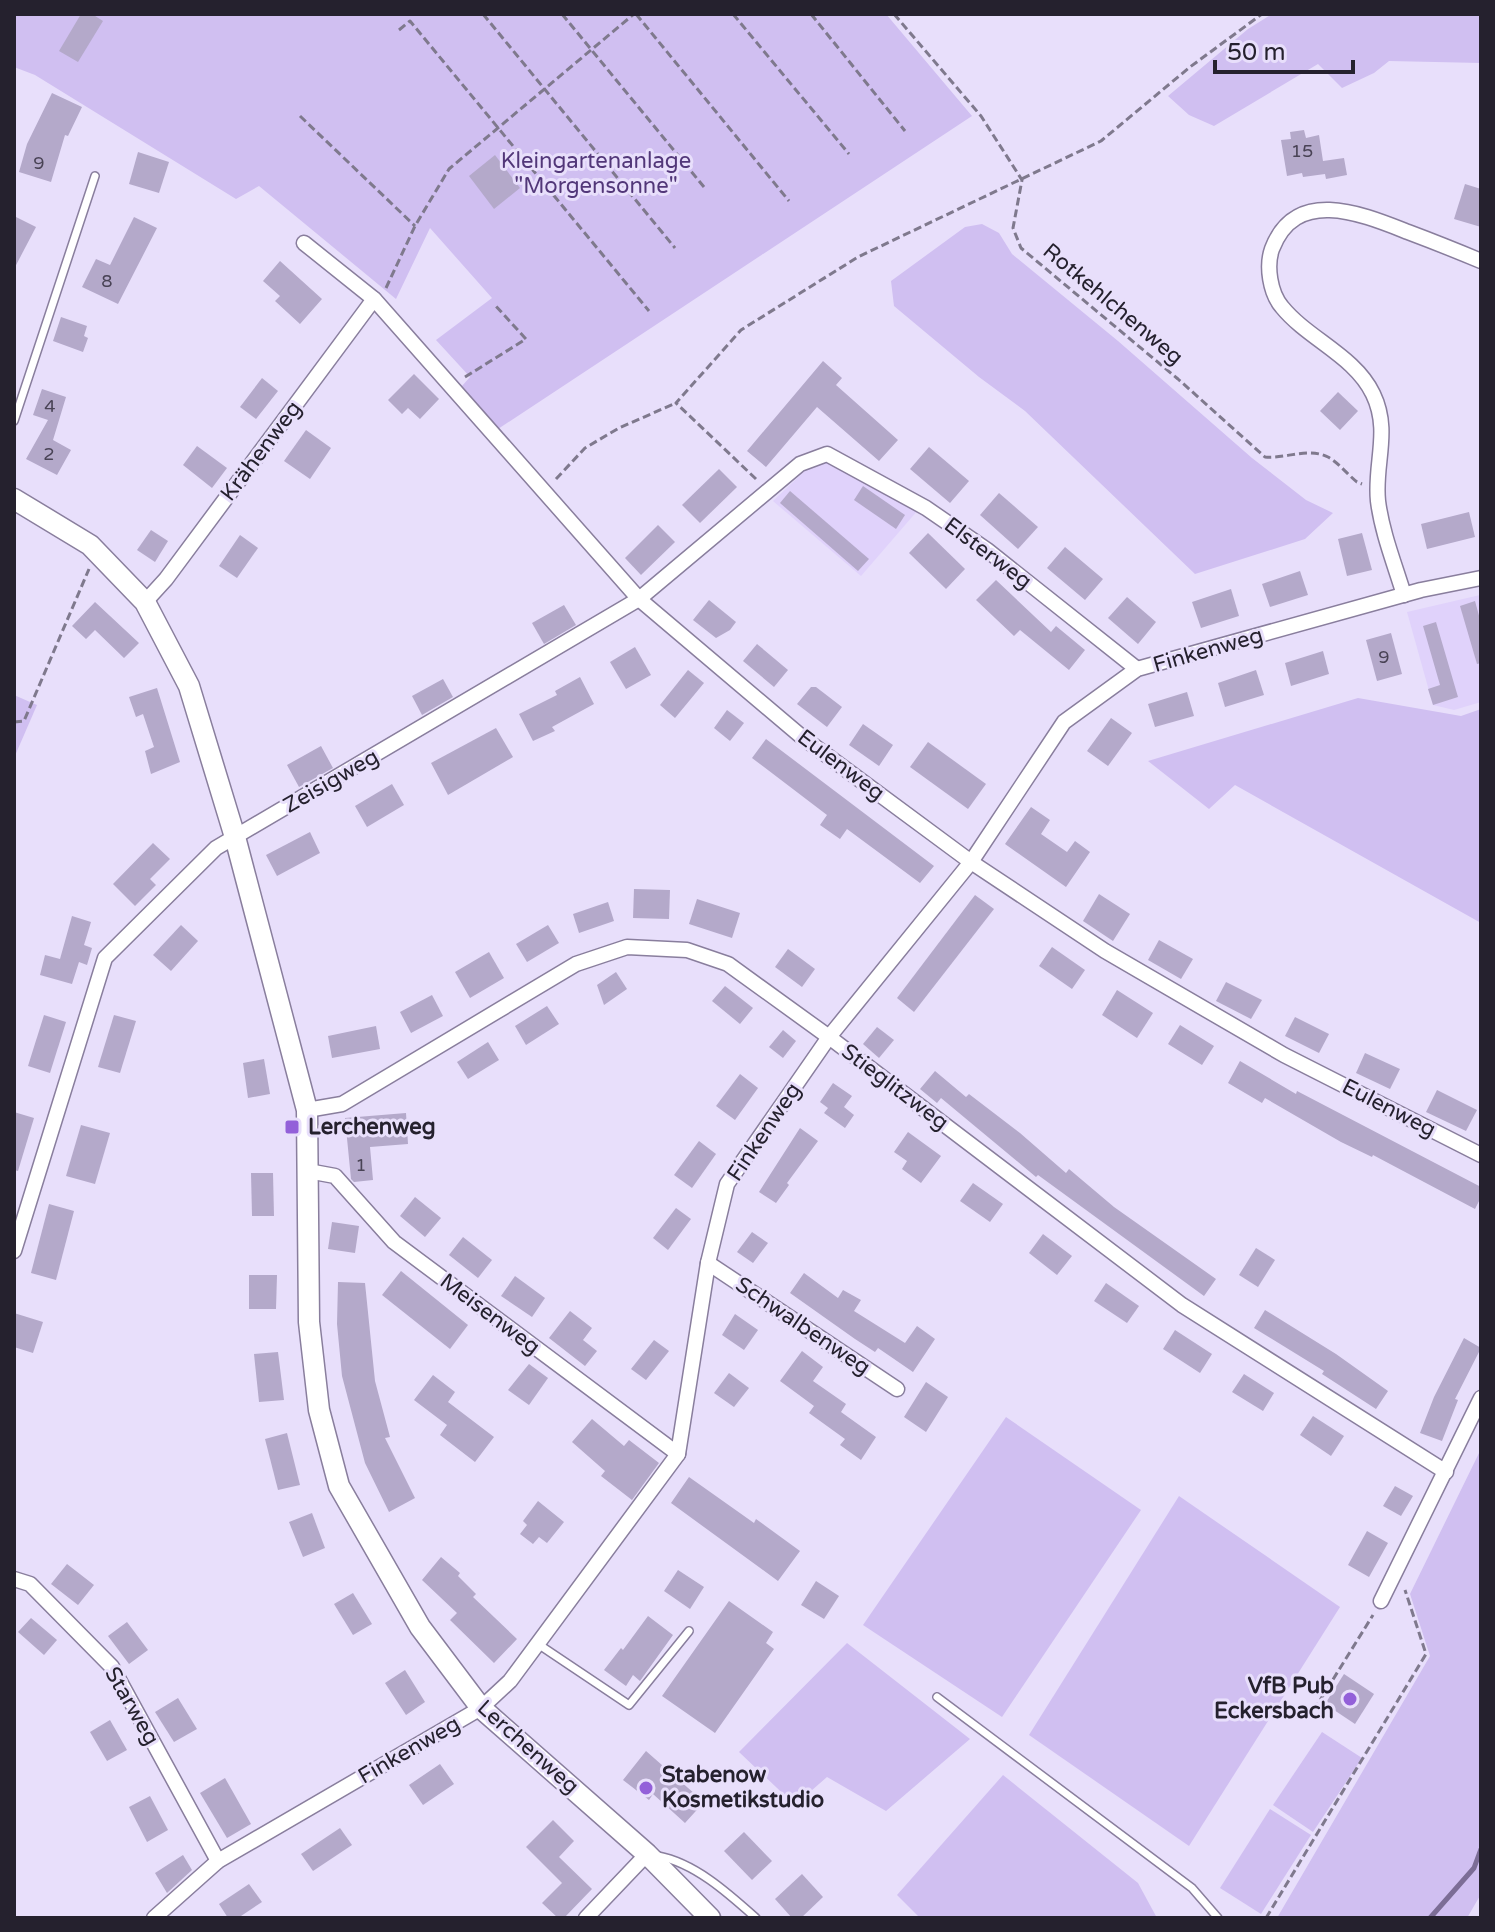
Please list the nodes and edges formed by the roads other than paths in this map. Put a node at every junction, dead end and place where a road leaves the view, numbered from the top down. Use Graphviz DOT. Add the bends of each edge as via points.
graph roads {
  1 [pos="95,176"];
  2 [pos="304,243"];
  3 [pos="1481,261"];
  4 [pos="374,299"];
  5 [pos="14,421"];
  6 [pos="827,454"];
  7 [pos="14,499"];
  8 [pos="1481,578"];
  9 [pos="1404,595"];
  10 [pos="639,599"];
  11 [pos="145,602"];
  12 [pos="1137,669"];
  13 [pos="235,837"];
  14 [pos="971,862"];
  15 [pos="829,1037"];
  16 [pos="307,1110"];
  17 [pos="1481,1155"];
  18 [pos="308,1171"];
  19 [pos="14,1251"];
  20 [pos="708,1263"];
  21 [pos="897,1389"];
  22 [pos="1481,1398"];
  23 [pos="678,1454"];
  24 [pos="1446,1472"];
  25 [pos="14,1579"];
  26 [pos="1381,1601"];
  27 [pos="689,1631"];
  28 [pos="538,1644"];
  29 [pos="937,1697"];
  30 [pos="481,1708"];
  31 [pos="647,1854"];
  32 [pos="218,1861"];
  33 [pos="154,1918"];
  34 [pos="586,1918"];
  35 [pos="710,1918"];
  36 [pos="756,1918"];
  37 [pos="1218,1918"];
  1 -- 5 [label="lane"];
  2 -- 4 [label="street, Eulenweg"];
  3 -- 9 [label="street" via="1363,214 1332,209 1305,212 1284,228 1271,251 1270,283 1281,306 1353,368 1373,394 1384,432 1378,502"];
  4 -- 10 [label="street, Eulenweg"];
  4 -- 11 [label="street, Krähenweg"];
  6 -- 10 [label="street, Zeisigweg" via="800,464"];
  6 -- 12 [label="street, Elsterweg" via="975,541"];
  7 -- 11 [label="street, Lerchenweg" via="96,551"];
  8 -- 9 [label="street, Finkenweg"];
  9 -- 12 [label="street, Finkenweg"];
  10 -- 13 [label="street, Zeisigweg"];
  10 -- 14 [label="street, Eulenweg" via="802,737"];
  11 -- 13 [label="street, Lerchenweg" via="189,686"];
  12 -- 14 [label="street, Finkenweg" via="1064,722"];
  13 -- 16 [label="street, Lerchenweg"];
  13 -- 19 [label="street, Zeisigweg" via="216,848 105,958"];
  14 -- 15 [label="street, Finkenweg"];
  14 -- 17 [label="street, Eulenweg" via="1105,951 1284,1055"];
  15 -- 16 [label="street, Stieglitzweg" via="728,964 687,950 627,947 576,964 342,1104"];
  15 -- 20 [label="street, Finkenweg" via="727,1184"];
  15 -- 24 [label="street, Stieglitzweg" via="1182,1305"];
  16 -- 18 [label="street, Lerchenweg"];
  18 -- 23 [label="street, Meisenweg" via="335,1176 394,1242"];
  18 -- 30 [label="street, Lerchenweg" via="309,1322 319,1410 339,1486 420,1627"];
  20 -- 21 [label="street, Schwalbenweg"];
  20 -- 23 [label="street, Finkenweg"];
  22 -- 24 [label="street"];
  23 -- 28 [label="street, Finkenweg"];
  24 -- 26 [label="street"];
  25 -- 32 [label="street, Starweg" via="30,1584 112,1667"];
  27 -- 28 [label="lane" via="629,1705"];
  28 -- 30 [label="street, Finkenweg"];
  29 -- 37 [label="lane" via="1192,1888"];
  30 -- 31 [label="street, Lerchenweg"];
  30 -- 32 [label="street, Finkenweg"];
  31 -- 34 [label="street"];
  31 -- 35 [label="street, Lerchenweg"];
  31 -- 36 [label="lane, Lerchenweg" via="676,1860"];
  32 -- 33 [label="street, Finkenweg"];
}
